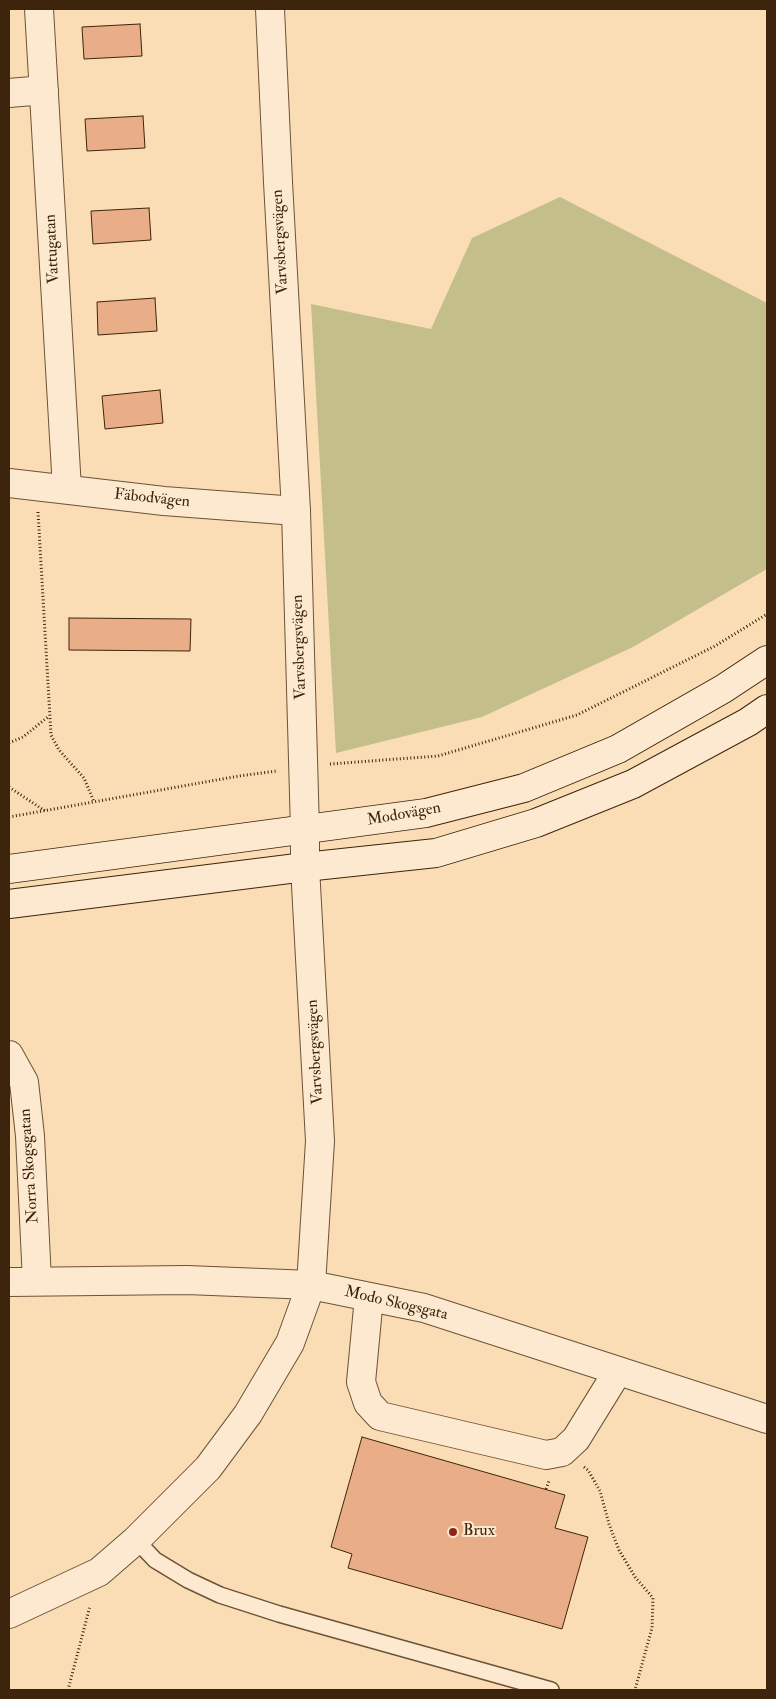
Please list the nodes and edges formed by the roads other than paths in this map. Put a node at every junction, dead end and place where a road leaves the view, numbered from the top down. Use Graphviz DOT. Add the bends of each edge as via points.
graph roads {
  1 [pos="39,9"];
  2 [pos="270,9"];
  3 [pos="44,90"];
  4 [pos="9,93"];
  5 [pos="9,483"];
  6 [pos="67,489"];
  7 [pos="296,511"];
  8 [pos="767,660"];
  9 [pos="767,709"];
  10 [pos="305,830"];
  11 [pos="305,867"];
  12 [pos="9,869"];
  13 [pos="9,904"];
  14 [pos="9,1055"];
  15 [pos="37,1281"];
  16 [pos="9,1282"];
  17 [pos="311,1285"];
  18 [pos="369,1297"];
  19 [pos="618,1371"];
  20 [pos="767,1419"];
  21 [pos="136,1540"];
  22 [pos="9,1614"];
  23 [pos="551,1690"];
  1 -- 3 [label="street, Vattugatan"];
  2 -- 7 [label="street, Varvsbergsvägen"];
  3 -- 4 [label="street"];
  3 -- 6 [label="street, Vattugatan"];
  5 -- 6 [label="street, Fäbodvägen"];
  6 -- 7 [label="street, Fäbodvägen" via="164,501"];
  7 -- 10 [label="street, Varvsbergsvägen"];
  8 -- 10 [label="street, Modovägen" via="618,749 524,788 426,813"];
  9 -- 11 [label="street" via="633,784 536,823 436,853"];
  10 -- 11 [label="street, Varvsbergsvägen"];
  10 -- 12 [label="street, Modovägen"];
  11 -- 13 [label="street"];
  11 -- 17 [label="street, Varvsbergsvägen" via="320,1141"];
  14 -- 15 [label="street, Norra Skogsgatan" via="24,1082"];
  15 -- 16 [label="street, Modo Skogsgata"];
  15 -- 17 [label="street, Modo Skogsgata" via="187,1280"];
  17 -- 18 [label="street, Modo Skogsgata"];
  17 -- 21 [label="street, Varvsbergsvägen" via="290,1343 248,1414 208,1468"];
  18 -- 19 [label="street, Modo Skogsgata" via="424,1308"];
  18 -- 19 [label="street" via="361,1382 368,1403 380,1416 546,1455 562,1452 576,1439"];
  19 -- 20 [label="street, Modo Skogsgata"];
  21 -- 22 [label="street, Varvsbergsvägen" via="99,1572"];
  21 -- 23 [label="lane" via="155,1560 220,1595"];
}
